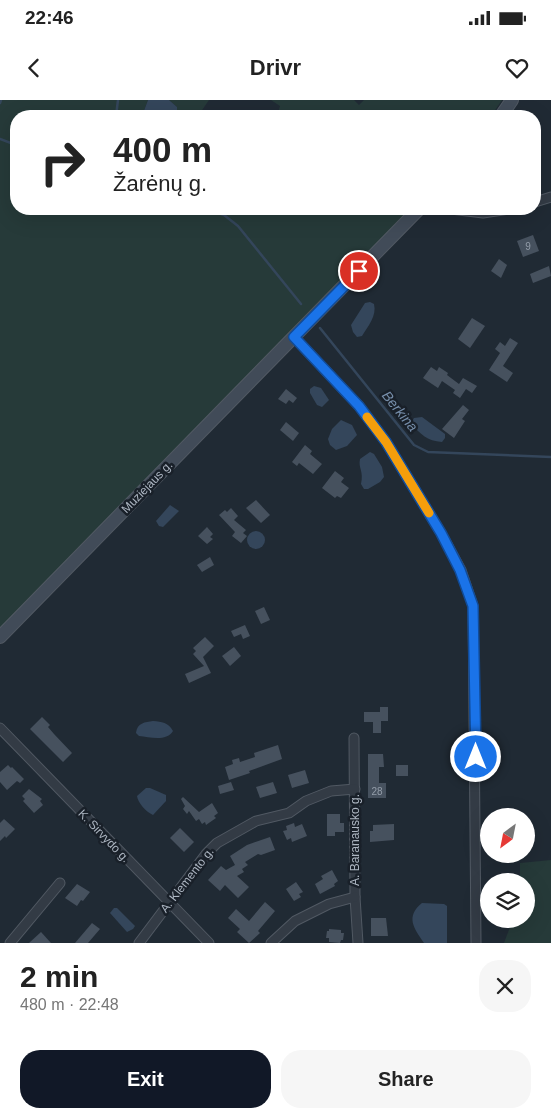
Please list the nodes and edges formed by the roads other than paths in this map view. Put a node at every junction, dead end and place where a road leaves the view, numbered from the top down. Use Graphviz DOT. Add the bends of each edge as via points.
graph roads {
  1 [pos="413,215"];
  2 [pos="294,337"];
  3 [pos="0,638"];
  4 [pos="0,728"];
  5 [pos="354,738"];
  6 [pos="355,790"];
  7 [pos="60,883"];
  8 [pos="355,897"];
  9 [pos="169,902"];
  10 [pos="10,943"];
  11 [pos="139,943"];
  12 [pos="209,943"];
  13 [pos="271,943"];
  14 [pos="358,943"];
  15 [pos="476,943"];
  1 -- 2 [label="main road, Muziejaus g."];
  2 -- 3 [label="main road, Muziejaus g."];
  2 -- 15 [label="street" via="359,406 386,442 441,533 460,570 473,606"];
  4 -- 9 [label="street, K. Sirvydo g."];
  5 -- 6 [label="street, A. Baranausko g."];
  6 -- 8 [label="street, A. Baranausko g."];
  6 -- 9 [label="street, A. Klemento g." via="331,791 306,801 289,813 256,821 217,843"];
  7 -- 10 [label="street"];
  8 -- 13 [label="street" via="329,904 294,921"];
  8 -- 14 [label="street, A. Baranausko g."];
  9 -- 11 [label="street, A. Klemento g."];
  9 -- 12 [label="street, K. Sirvydo g."];
}
